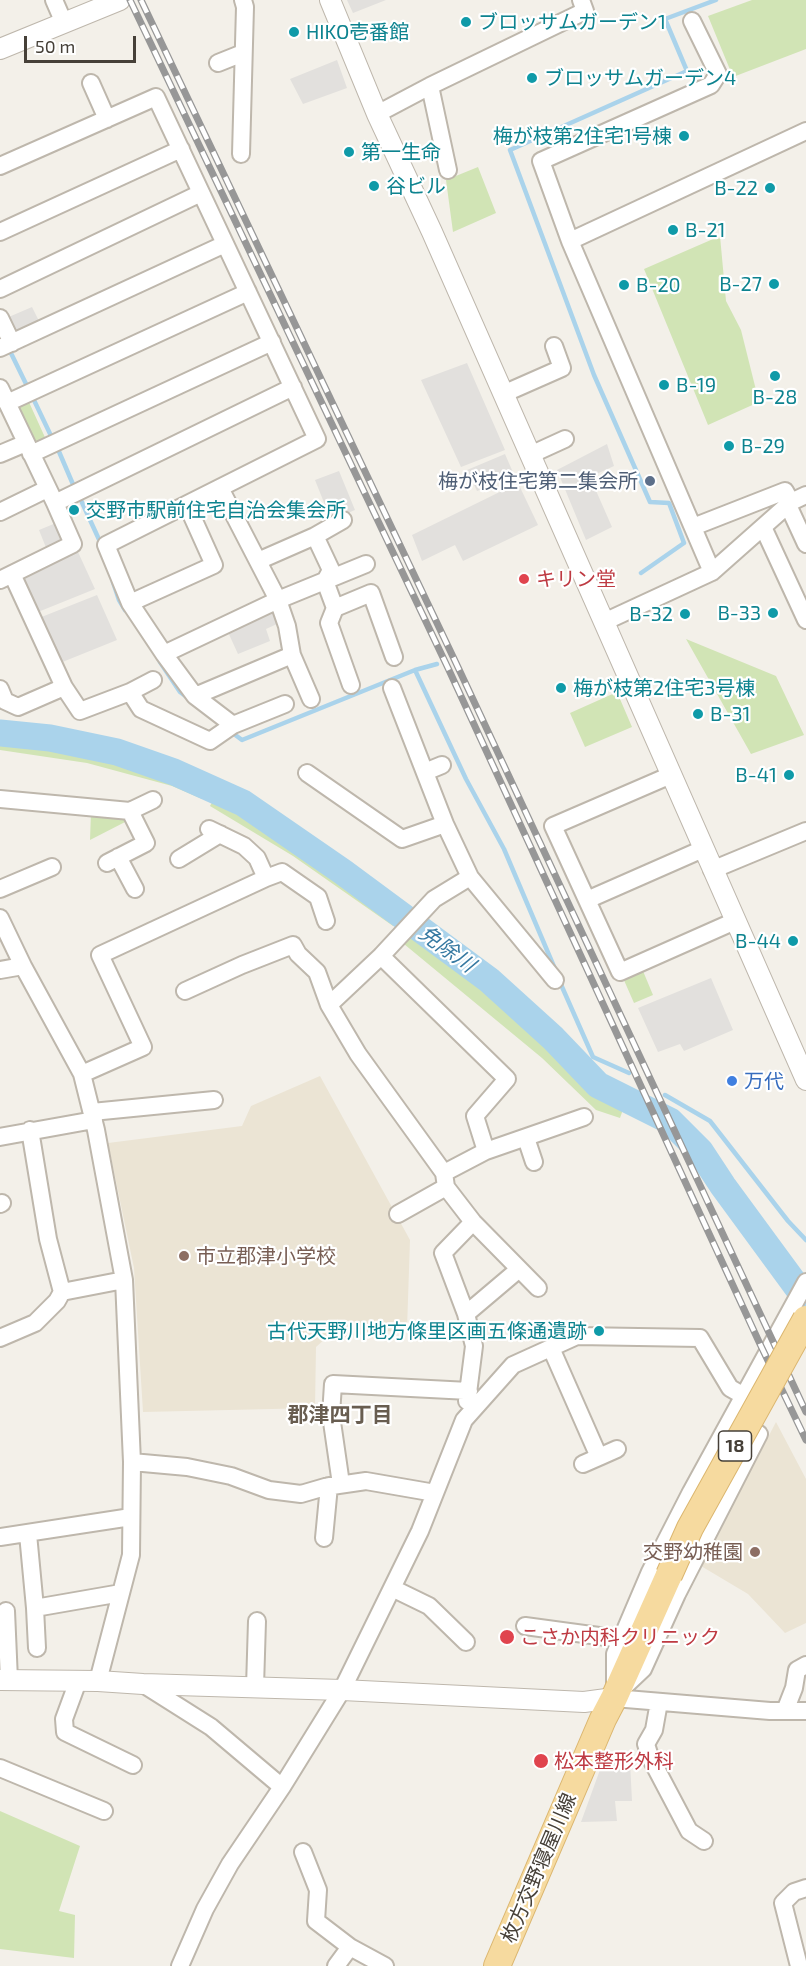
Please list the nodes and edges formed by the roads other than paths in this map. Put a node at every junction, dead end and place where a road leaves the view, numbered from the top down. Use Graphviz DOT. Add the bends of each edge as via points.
graph roads {
  1 [pos="54,0"];
  2 [pos="120,0"];
  3 [pos="243,0"];
  4 [pos="330,0"];
  5 [pos="581,0"];
  6 [pos="692,21"];
  7 [pos="64,23"];
  8 [pos="0,49"];
  9 [pos="243,53"];
  10 [pos="218,63"];
  11 [pos="91,82"];
  12 [pos="430,86"];
  13 [pos="377,114"];
  14 [pos="107,119"];
  15 [pos="806,131"];
  16 [pos="181,149"];
  17 [pos="241,154"];
  18 [pos="0,166"];
  19 [pos="448,170"];
  20 [pos="201,193"];
  21 [pos="0,232"];
  22 [pos="570,241"];
  23 [pos="225,244"];
  24 [pos="0,289"];
  25 [pos="248,292"];
  26 [pos="0,318"];
  27 [pos="272,342"];
  28 [pos="8,345"];
  29 [pos="554,346"];
  30 [pos="292,387"];
  31 [pos="2,394"];
  32 [pos="503,394"];
  33 [pos="564,440"];
  34 [pos="28,448"];
  35 [pos="0,454"];
  36 [pos="530,455"];
  37 [pos="220,488"];
  38 [pos="63,495"];
  39 [pos="795,500"];
  40 [pos="186,505"];
  41 [pos="0,512"];
  42 [pos="343,520"];
  43 [pos="693,527"];
  44 [pos="763,527"];
  45 [pos="315,536"];
  46 [pos="806,544"];
  47 [pos="258,561"];
  48 [pos="366,564"];
  49 [pos="712,572"];
  50 [pos="6,577"];
  51 [pos="325,581"];
  52 [pos="278,600"];
  53 [pos="130,603"];
  54 [pos="335,608"];
  55 [pos="806,620"];
  56 [pos="604,622"];
  57 [pos="164,654"];
  58 [pos="292,654"];
  59 [pos="394,657"];
  60 [pos="153,680"];
  61 [pos="351,685"];
  62 [pos="64,687"];
  63 [pos="0,688"];
  64 [pos="392,688"];
  65 [pos="130,692"];
  66 [pos="195,696"];
  67 [pos="311,699"];
  68 [pos="285,704"];
  69 [pos="232,725"];
  70 [pos="442,765"];
  71 [pos="425,772"];
  72 [pos="307,773"];
  73 [pos="671,775"];
  74 [pos="0,799"];
  75 [pos="153,800"];
  76 [pos="130,811"];
  77 [pos="445,824"];
  78 [pos="806,831"];
  79 [pos="703,849"];
  80 [pos="179,859"];
  81 [pos="51,867"];
  82 [pos="712,870"];
  83 [pos="471,877"];
  84 [pos="266,878"];
  85 [pos="0,889"];
  86 [pos="135,889"];
  87 [pos="587,900"];
  88 [pos="320,915"];
  89 [pos="0,918"];
  90 [pos="735,921"];
  91 [pos="381,956"];
  92 [pos="23,966"];
  93 [pos="0,970"];
  94 [pos="555,980"];
  95 [pos="184,992"];
  96 [pos="329,1005"];
  97 [pos="82,1074"];
  98 [pos="806,1080"];
  99 [pos="214,1100"];
  100 [pos="93,1116"];
  101 [pos="584,1117"];
  102 [pos="30,1130"];
  103 [pos="0,1137"];
  104 [pos="526,1138"];
  105 [pos="486,1151"];
  106 [pos="534,1162"];
  107 [pos="445,1180"];
  108 [pos="398,1214"];
  109 [pos="473,1222"];
  110 [pos="518,1270"];
  111 [pos="124,1280"];
  112 [pos="806,1282"];
  113 [pos="538,1288"];
  114 [pos="62,1292"];
  115 [pos="466,1314"];
  116 [pos="806,1319"];
  117 [pos="0,1338"];
  118 [pos="550,1348"];
  119 [pos="469,1391"];
  120 [pos="744,1396"];
  121 [pos="464,1420"];
  122 [pos="759,1434"];
  123 [pos="617,1449"];
  124 [pos="599,1457"];
  125 [pos="132,1462"];
  126 [pos="583,1464"];
  127 [pos="335,1485"];
  128 [pos="435,1493"];
  129 [pos="131,1517"];
  130 [pos="28,1533"];
  131 [pos="0,1537"];
  132 [pos="324,1538"];
  133 [pos="392,1588"];
  134 [pos="121,1593"];
  135 [pos="35,1608"];
  136 [pos="6,1611"];
  137 [pos="257,1621"];
  138 [pos="525,1626"];
  139 [pos="621,1639"];
  140 [pos="466,1642"];
  141 [pos="37,1648"];
  142 [pos="806,1665"];
  143 [pos="5,1680"];
  144 [pos="78,1681"];
  145 [pos="98,1681"];
  146 [pos="143,1684"];
  147 [pos="255,1687"];
  148 [pos="342,1690"];
  149 [pos="614,1698"];
  150 [pos="659,1702"];
  151 [pos="786,1711"];
  152 [pos="806,1711"];
  153 [pos="132,1765"];
  154 [pos="0,1768"];
  155 [pos="282,1787"];
  156 [pos="104,1811"];
  157 [pos="704,1841"];
  158 [pos="303,1852"];
  159 [pos="806,1888"];
  160 [pos="350,1947"];
  161 [pos="180,1966"];
  162 [pos="336,1966"];
  163 [pos="385,1966"];
  164 [pos="497,1966"];
  165 [pos="800,1966"];
  1 -- 7 [label="street"];
  2 -- 7 [label="street"];
  3 -- 9 [label="street"];
  4 -- 13 [label="street"];
  5 -- 12 [label="street" via="585,11"];
  6 -- 22 [label="street" via="718,74 711,85 541,161"];
  7 -- 8 [label="street"];
  9 -- 10 [label="street"];
  9 -- 17 [label="street"];
  11 -- 14 [label="street"];
  12 -- 13 [label="street"];
  12 -- 19 [label="street"];
  13 -- 32 [label="street"];
  14 -- 16 [label="street" via="156,97"];
  14 -- 18 [label="street"];
  15 -- 22 [label="street"];
  16 -- 20 [label="street"];
  16 -- 21 [label="street"];
  20 -- 23 [label="street"];
  20 -- 24 [label="street"];
  22 -- 43 [label="street"];
  23 -- 25 [label="street"];
  23 -- 28 [label="street"];
  25 -- 27 [label="street"];
  25 -- 31 [label="street" via="31,392"];
  26 -- 28 [label="street"];
  27 -- 30 [label="street"];
  27 -- 34 [label="street" via="56,442"];
  29 -- 32 [label="street" via="562,368"];
  30 -- 37 [label="street" via="317,439"];
  30 -- 38 [label="street"];
  31 -- 34 [label="street"];
  32 -- 36 [label="street"];
  33 -- 36 [label="street"];
  34 -- 35 [label="street"];
  34 -- 38 [label="street"];
  36 -- 56 [label="street"];
  37 -- 40 [label="street"];
  37 -- 47 [label="street"];
  38 -- 41 [label="street"];
  38 -- 50 [label="street" via="73,544"];
  39 -- 43 [label="street" via="785,491"];
  39 -- 44 [label="street"];
  39 -- 46 [label="street"];
  40 -- 53 [label="street" via="106,545"];
  40 -- 53 [label="street" via="214,565"];
  42 -- 45 [label="street"];
  43 -- 49 [label="street"];
  44 -- 49 [label="street"];
  44 -- 55 [label="street"];
  45 -- 47 [label="street"];
  45 -- 51 [label="street" via="331,570"];
  47 -- 52 [label="street"];
  48 -- 51 [label="street"];
  49 -- 56 [label="street"];
  50 -- 62 [label="street"];
  51 -- 52 [label="street"];
  51 -- 54 [label="street"];
  52 -- 57 [label="street"];
  52 -- 58 [label="street"];
  53 -- 57 [label="street"];
  54 -- 59 [label="street" via="371,593"];
  54 -- 61 [label="street" via="329,623"];
  56 -- 73 [label="street"];
  57 -- 66 [label="street"];
  58 -- 66 [label="street"];
  58 -- 67 [label="street"];
  60 -- 65 [label="street"];
  62 -- 63 [label="street" via="18,707 5,701"];
  62 -- 65 [label="street" via="80,711"];
  64 -- 71 [label="street"];
  65 -- 69 [label="street" via="141,709 210,741"];
  66 -- 69 [label="street"];
  68 -- 69 [label="street"];
  70 -- 71 [label="street"];
  71 -- 77 [label="street"];
  72 -- 77 [label="street" via="402,839"];
  73 -- 79 [label="street"];
  73 -- 87 [label="street" via="553,826"];
  74 -- 76 [label="street" via="44,808"];
  75 -- 76 [label="street"];
  76 -- 86 [label="street" via="146,843 113,860"];
  77 -- 83 [label="street"];
  78 -- 82 [label="street"];
  79 -- 82 [label="street"];
  79 -- 87 [label="street"];
  80 -- 84 [label="street" via="215,831 244,846 257,858"];
  81 -- 85 [label="street"];
  82 -- 90 [label="street"];
  83 -- 91 [label="street" via="434,899"];
  83 -- 94 [label="street" via="528,936"];
  84 -- 88 [label="street" via="282,872 318,897"];
  84 -- 97 [label="street" via="202,902 100,955 126,994 149,1045"];
  87 -- 90 [label="street" via="621,972"];
  89 -- 92 [label="street"];
  90 -- 98 [label="street"];
  91 -- 96 [label="street"];
  91 -- 105 [label="street" via="507,1078 475,1116"];
  92 -- 93 [label="street"];
  92 -- 97 [label="street"];
  95 -- 96 [label="street" via="240,962 292,941 298,954 317,972"];
  96 -- 107 [label="street"];
  97 -- 100 [label="street"];
  99 -- 100 [label="street" via="168,1098"];
  100 -- 102 [label="street"];
  100 -- 111 [label="street"];
  101 -- 104 [label="street"];
  102 -- 103 [label="street"];
  102 -- 114 [label="street" via="48,1239"];
  104 -- 105 [label="street"];
  104 -- 106 [label="street"];
  105 -- 107 [label="street"];
  107 -- 108 [label="street"];
  107 -- 109 [label="street"];
  109 -- 110 [label="street"];
  109 -- 115 [label="street" via="443,1253"];
  110 -- 113 [label="street"];
  110 -- 115 [label="street"];
  111 -- 114 [label="street"];
  111 -- 125 [label="street"];
  112 -- 120 [label="street"];
  114 -- 117 [label="street" via="35,1323"];
  115 -- 119 [label="street" via="474,1346"];
  116 -- 149 [label="main road, 枚方交野寝屋川線 / 18, bridge" via="690,1528"];
  118 -- 120 [label="street" via="577,1336 700,1338 730,1388"];
  118 -- 121 [label="street" via="513,1365"];
  118 -- 124 [label="street"];
  119 -- 121 [label="street"];
  119 -- 127 [label="street" via="333,1384"];
  120 -- 139 [label="street" via="650,1572"];
  121 -- 128 [label="street"];
  122 -- 149 [label="street" via="676,1594 643,1669"];
  123 -- 124 [label="street"];
  124 -- 126 [label="street"];
  125 -- 127 [label="street" via="187,1467 269,1490 301,1494"];
  125 -- 129 [label="street"];
  127 -- 128 [label="street" via="366,1481"];
  127 -- 132 [label="street"];
  128 -- 133 [label="street"];
  129 -- 130 [label="street"];
  129 -- 134 [label="street" via="131,1555"];
  130 -- 131 [label="street"];
  130 -- 135 [label="street"];
  133 -- 140 [label="street" via="429,1606"];
  133 -- 148 [label="street"];
  134 -- 135 [label="street"];
  134 -- 145 [label="street"];
  135 -- 141 [label="street"];
  136 -- 143 [label="street"];
  137 -- 147 [label="street"];
  138 -- 139 [label="street"];
  139 -- 149 [label="street" via="615,1654"];
  142 -- 151 [label="street" via="797,1670"];
  143 -- 144 [label="street"];
  144 -- 145 [label="street"];
  144 -- 153 [label="street" via="64,1719 65,1732"];
  145 -- 146 [label="street"];
  146 -- 147 [label="street"];
  146 -- 155 [label="street" via="211,1727"];
  147 -- 148 [label="street"];
  148 -- 149 [label="street" via="584,1702"];
  148 -- 155 [label="street"];
  149 -- 150 [label="street"];
  149 -- 164 [label="main road, 枚方交野寝屋川線 / 18"];
  150 -- 151 [label="street"];
  150 -- 157 [label="street" via="654,1730 646,1744 650,1757 671,1783 673,1811 689,1831"];
  151 -- 152 [label="street"];
  154 -- 156 [label="street"];
  155 -- 161 [label="street" via="230,1864"];
  158 -- 160 [label="street" via="318,1890 316,1921"];
  159 -- 165 [label="street" via="794,1892 783,1903"];
  160 -- 162 [label="street"];
  160 -- 163 [label="street"];
}
